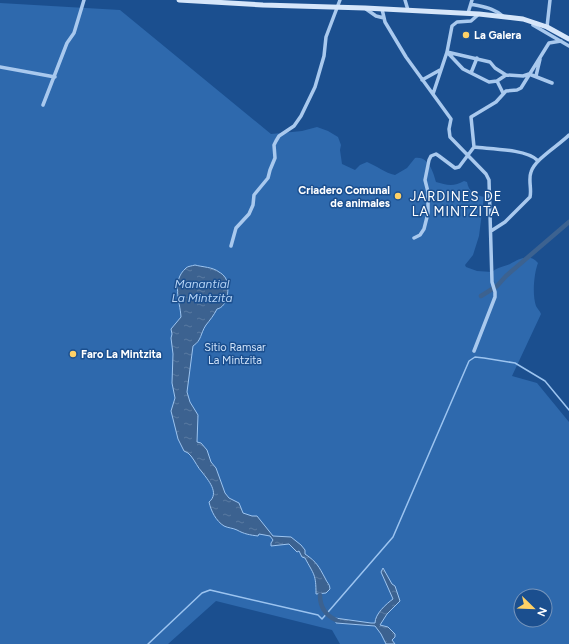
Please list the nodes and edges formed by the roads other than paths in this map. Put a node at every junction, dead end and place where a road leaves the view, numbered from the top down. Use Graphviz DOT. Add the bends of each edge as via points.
graph roads {
  1 [pos="84,0"];
  2 [pos="179,0"];
  3 [pos="184,0"];
  4 [pos="340,0"];
  5 [pos="405,0"];
  6 [pos="550,0"];
  7 [pos="229,2"];
  8 [pos="471,2"];
  9 [pos="262,3"];
  10 [pos="336,8"];
  11 [pos="365,8"];
  12 [pos="382,9"];
  13 [pos="408,10"];
  14 [pos="468,13"];
  15 [pos="478,14"];
  16 [pos="504,17"];
  17 [pos="384,18"];
  18 [pos="523,19"];
  19 [pos="546,27"];
  20 [pos="569,38"];
  21 [pos="561,41"];
  22 [pos="569,46"];
  23 [pos="446,52"];
  24 [pos="540,56"];
  25 [pos="477,58"];
  26 [pos="0,67"];
  27 [pos="441,69"];
  28 [pos="471,73"];
  29 [pos="529,74"];
  30 [pos="506,75"];
  31 [pos="536,76"];
  32 [pos="55,77"];
  33 [pos="422,80"];
  34 [pos="497,81"];
  35 [pos="552,82"];
  36 [pos="503,93"];
  37 [pos="433,94"];
  38 [pos="43,105"];
  39 [pos="569,135"];
  40 [pos="474,147"];
  41 [pos="467,156"];
  42 [pos="537,160"];
  43 [pos="491,231"];
  44 [pos="414,238"];
  45 [pos="231,246"];
  46 [pos="474,351"];
  1 -- 32 [label="street" via="74,33 67,43"];
  2 -- 3 [label="main road"];
  3 -- 7 [label="main road"];
  4 -- 10 [label="street"];
  5 -- 13 [label="street"];
  6 -- 19 [label="street"];
  7 -- 9 [label="main road"];
  8 -- 14 [label="street"];
  8 -- 16 [label="street" via="499,12"];
  9 -- 10 [label="main road"];
  10 -- 11 [label="main road"];
  10 -- 45 [label="street" via="326,37 324,56 315,87 294,126 276,140 275,158 268,178 254,195 249,214 236,228"];
  11 -- 12 [label="main road"];
  11 -- 17 [label="street"];
  12 -- 13 [label="main road"];
  12 -- 17 [label="street"];
  13 -- 14 [label="main road"];
  14 -- 15 [label="main road"];
  15 -- 16 [label="main road"];
  15 -- 23 [label="street" via="471,21 457,22 452,26"];
  16 -- 18 [label="main road"];
  17 -- 33 [label="street"];
  18 -- 19 [label="main road"];
  18 -- 21 [label="street"];
  19 -- 20 [label="main road"];
  21 -- 22 [label="street"];
  21 -- 24 [label="street" via="549,43"];
  23 -- 25 [label="street"];
  23 -- 27 [label="street"];
  23 -- 28 [label="street" via="459,66"];
  24 -- 29 [label="street"];
  24 -- 31 [label="street"];
  25 -- 28 [label="street"];
  25 -- 30 [label="street" via="490,62"];
  26 -- 32 [label="street"];
  27 -- 33 [label="street"];
  27 -- 37 [label="street"];
  28 -- 34 [label="street" via="489,82"];
  29 -- 30 [label="street"];
  29 -- 31 [label="street"];
  29 -- 36 [label="street" via="521,88"];
  30 -- 34 [label="street"];
  31 -- 35 [label="street"];
  32 -- 38 [label="street"];
  33 -- 37 [label="street"];
  34 -- 36 [label="street"];
  36 -- 40 [label="street" via="496,102 471,118"];
  37 -- 41 [label="street" via="451,119 450,137"];
  39 -- 42 [label="street"];
  40 -- 41 [label="street"];
  40 -- 42 [label="street" via="516,152 534,156"];
  41 -- 43 [label="street" via="489,180"];
  41 -- 44 [label="street" via="459,167 455,168 436,154 428,160 425,180 428,213 424,229"];
  42 -- 43 [label="street" via="530,175 530,197 505,222"];
  43 -- 46 [label="street" via="490,256 495,297"];
}
